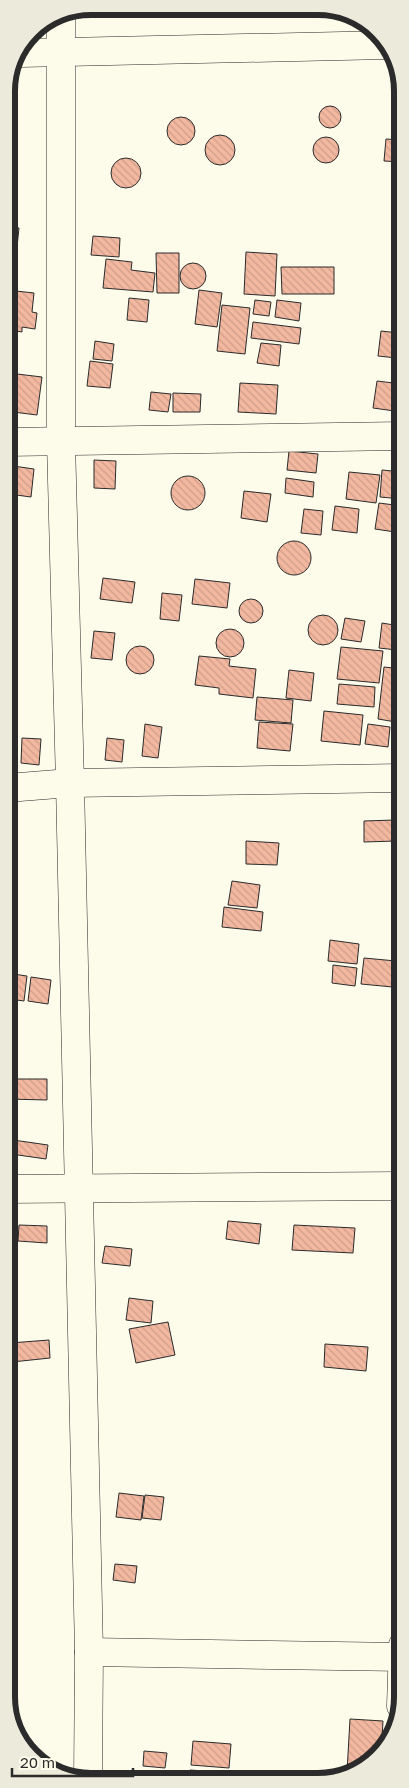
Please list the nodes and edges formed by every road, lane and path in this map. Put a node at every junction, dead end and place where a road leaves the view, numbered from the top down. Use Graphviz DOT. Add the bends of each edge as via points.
graph roads {
  1 [pos="61,21"];
  2 [pos="378,45"];
  3 [pos="61,51"];
  4 [pos="26,53"];
  5 [pos="394,436"];
  6 [pos="15,442"];
  7 [pos="61,442"];
  8 [pos="394,778"];
  9 [pos="70,783"];
  10 [pos="15,787"];
  11 [pos="394,1186"];
  12 [pos="79,1188"];
  13 [pos="15,1189"];
  14 [pos="89,1652"];
  15 [pos="394,1657"];
  16 [pos="88,1773"];
  1 -- 3 [label="street"];
  2 -- 3 [label="street"];
  3 -- 4 [label="street"];
  3 -- 7 [label="street"];
  5 -- 7 [label="street"];
  6 -- 7 [label="street"];
  7 -- 9 [label="street"];
  8 -- 9 [label="street"];
  9 -- 10 [label="street"];
  9 -- 12 [label="street"];
  11 -- 12 [label="street"];
  12 -- 13 [label="street"];
  12 -- 14 [label="street"];
  14 -- 15 [label="street"];
  14 -- 16 [label="street"];
}
